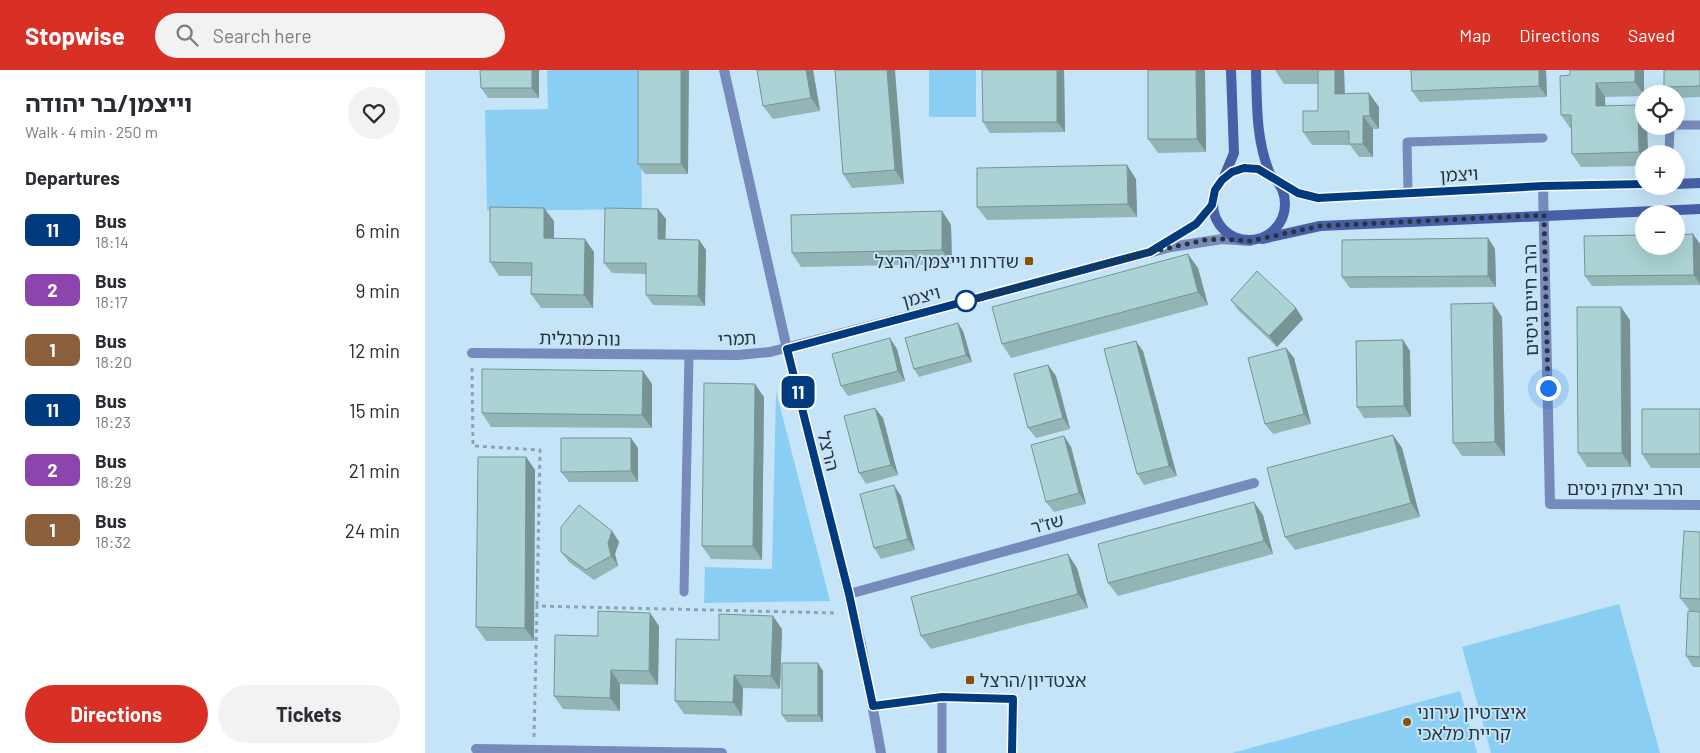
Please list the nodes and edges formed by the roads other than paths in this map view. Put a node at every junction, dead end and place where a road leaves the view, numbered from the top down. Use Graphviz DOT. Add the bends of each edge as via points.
graph roads {
  1 [pos="724,70"];
  2 [pos="1231,70"];
  3 [pos="1256,70"];
  4 [pos="1700,124"];
  5 [pos="1685,125"];
  6 [pos="1543,138"];
  7 [pos="1270,174"];
  8 [pos="1222,180"];
  9 [pos="1279,183"];
  10 [pos="1700,183"];
  11 [pos="1635,184"];
  12 [pos="1685,184"];
  13 [pos="1543,186"];
  14 [pos="1408,193"];
  15 [pos="1212,205"];
  16 [pos="1700,209"];
  17 [pos="1544,215"];
  18 [pos="1262,239"];
  19 [pos="1250,241"];
  20 [pos="1150,252"];
  21 [pos="787,349"];
  22 [pos="472,353"];
  23 [pos="689,355"];
  24 [pos="1253,483"];
  25 [pos="1550,504"];
  26 [pos="1700,505"];
  27 [pos="684,592"];
  28 [pos="849,594"];
  29 [pos="942,697"];
  30 [pos="873,706"];
  31 [pos="476,749"];
  32 [pos="722,753"];
  33 [pos="881,753"];
  34 [pos="942,753"];
  35 [pos="1012,753"];
  1 -- 21 [label="street, הרצל"];
  2 -- 8 [label="street" via="1234,153"];
  3 -- 7 [label="street" via="1261,154"];
  4 -- 5 [label="lane"];
  6 -- 14 [label="lane" via="1407,142"];
  7 -- 8 [label="street" via="1244,168"];
  7 -- 9 [label="street"];
  8 -- 15 [label="street" via="1215,190"];
  9 -- 14 [label="street, ויצמן" via="1298,193 1318,198"];
  9 -- 18 [label="street" via="1286,207 1281,222"];
  10 -- 12 [label="street"];
  11 -- 13 [label="street, ויצמן"];
  13 -- 14 [label="street, ויצמן"];
  13 -- 17 [label="street, הרב חיים ניסים"];
  15 -- 19 [label="street" via="1221,228 1231,236"];
  15 -- 20 [label="street, ויצמן" via="1196,224"];
  16 -- 17 [label="street"];
  17 -- 18 [label="street" via="1320,226"];
  17 -- 25 [label="street, הרב חיים ניסים"];
  18 -- 19 [label="street"];
  19 -- 20 [label="street, ויצמן" via="1205,240"];
  20 -- 21 [label="street, ויצמן"];
  21 -- 23 [label="street, תמרי" via="738,356"];
  21 -- 28 [label="street, הרצל"];
  22 -- 23 [label="street, נוה מרגלית"];
  23 -- 27 [label="lane"];
  24 -- 28 [label="street, שז\"ר"];
  25 -- 26 [label="street, הרב יצחק ניסים"];
  28 -- 30 [label="street, הרצל"];
  29 -- 30 [label="lane"];
  29 -- 34 [label="lane"];
  29 -- 35 [label="lane" via="1013,699"];
  30 -- 33 [label="street, הרצל"];
  31 -- 32 [label="street"];
}
